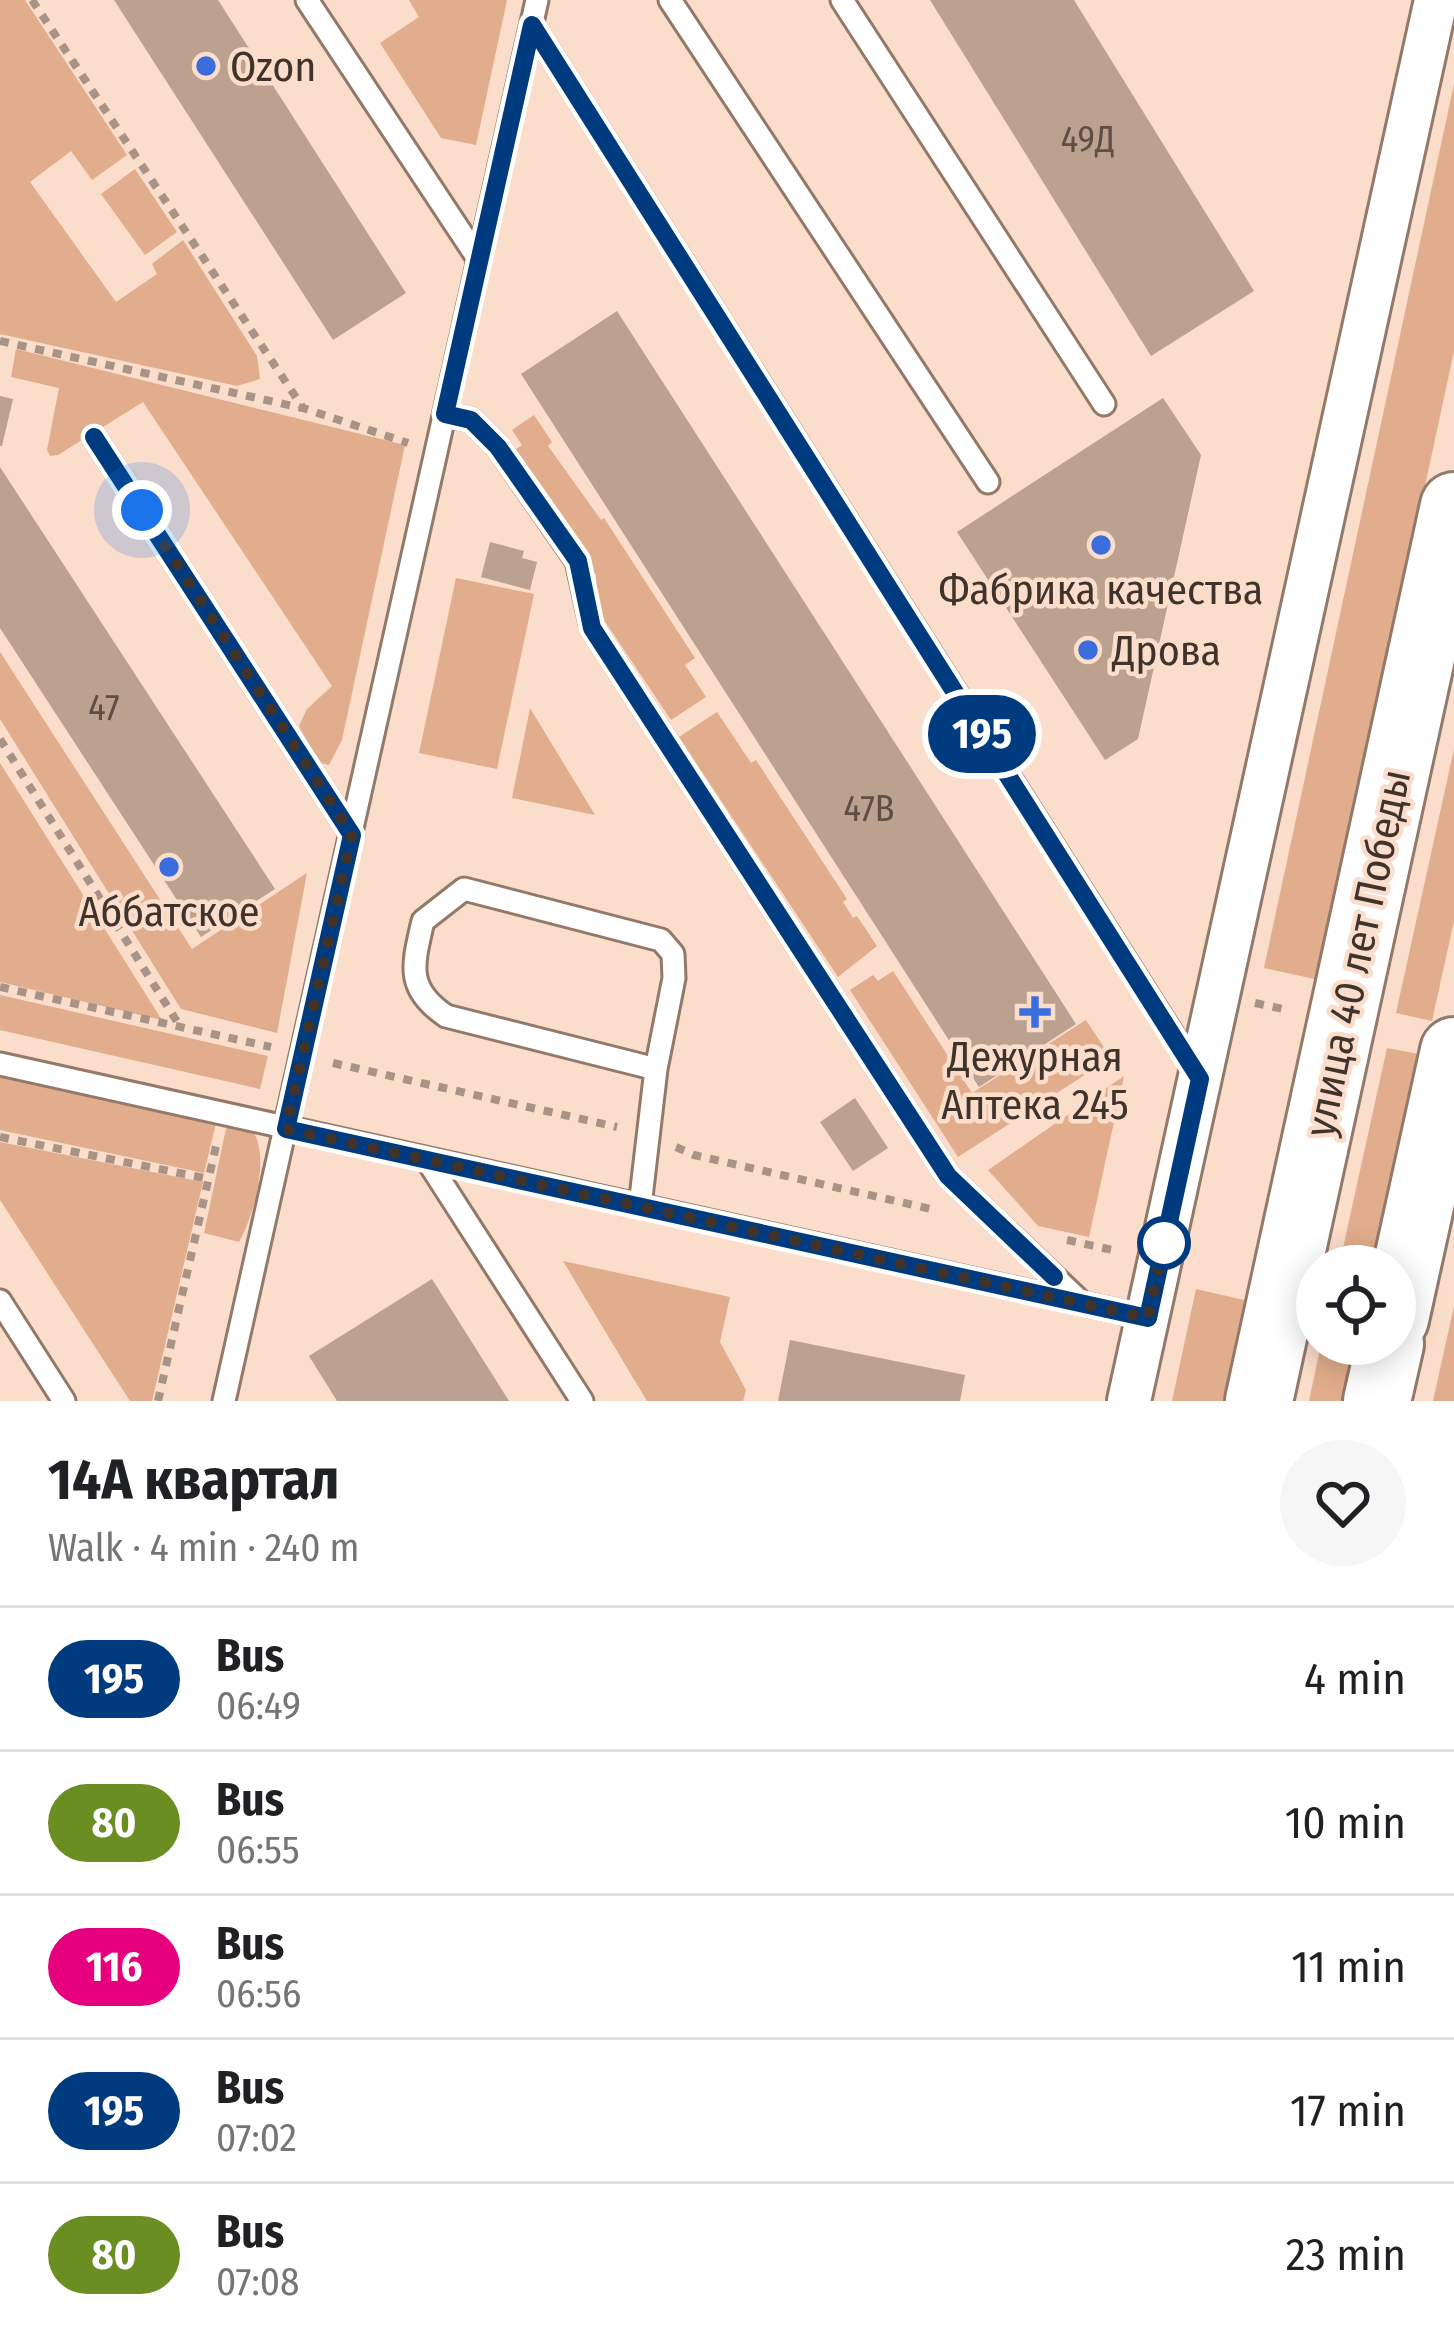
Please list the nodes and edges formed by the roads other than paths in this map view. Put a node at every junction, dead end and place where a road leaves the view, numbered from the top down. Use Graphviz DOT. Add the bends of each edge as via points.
graph roads {
  1 [pos="307,0"];
  2 [pos="537,0"];
  3 [pos="670,0"];
  4 [pos="842,0"];
  5 [pos="1436,0"];
  6 [pos="532,25"];
  7 [pos="479,260"];
  8 [pos="1104,404"];
  9 [pos="445,414"];
  10 [pos="94,437"];
  11 [pos="988,482"];
  12 [pos="1454,506"];
  13 [pos="352,835"];
  14 [pos="1454,1051"];
  15 [pos="0,1064"];
  16 [pos="656,1069"];
  17 [pos="1200,1079"];
  18 [pos="286,1129"];
  19 [pos="427,1160"];
  20 [pos="640,1206"];
  21 [pos="1411,1245"];
  22 [pos="0,1301"];
  23 [pos="1082,1303"];
  24 [pos="1148,1318"];
  25 [pos="1385,1365"];
  26 [pos="229,1396"];
  27 [pos="64,1401"];
  28 [pos="582,1401"];
  29 [pos="1130,1401"];
  30 [pos="1259,1401"];
  31 [pos="1377,1401"];
  1 -- 7 [label="lane"];
  2 -- 6 [label="lane"];
  3 -- 11 [label="lane"];
  4 -- 8 [label="lane"];
  5 -- 17 [label="street"];
  6 -- 7 [label="lane"];
  6 -- 17 [label="lane"];
  7 -- 9 [label="lane"];
  9 -- 13 [label="lane"];
  9 -- 23 [label="lane" via="471,420 498,447 578,561 592,628 948,1176"];
  10 -- 13 [label="lane"];
  12 -- 30 [label="main road, улица 40 лет Победы"];
  13 -- 18 [label="lane"];
  14 -- 21 [label="main road"];
  15 -- 18 [label="lane"];
  16 -- 16 [label="lane" via="674,978 673,954 661,940 464,889 423,922 414,977 423,1000 446,1016"];
  16 -- 20 [label="lane"];
  17 -- 24 [label="street"];
  18 -- 19 [label="lane"];
  18 -- 26 [label="lane"];
  19 -- 20 [label="lane"];
  19 -- 28 [label="lane"];
  20 -- 23 [label="lane"];
  22 -- 27 [label="lane"];
  23 -- 24 [label="lane"];
  24 -- 29 [label="street"];
  25 -- 31 [label="main road"];
}
